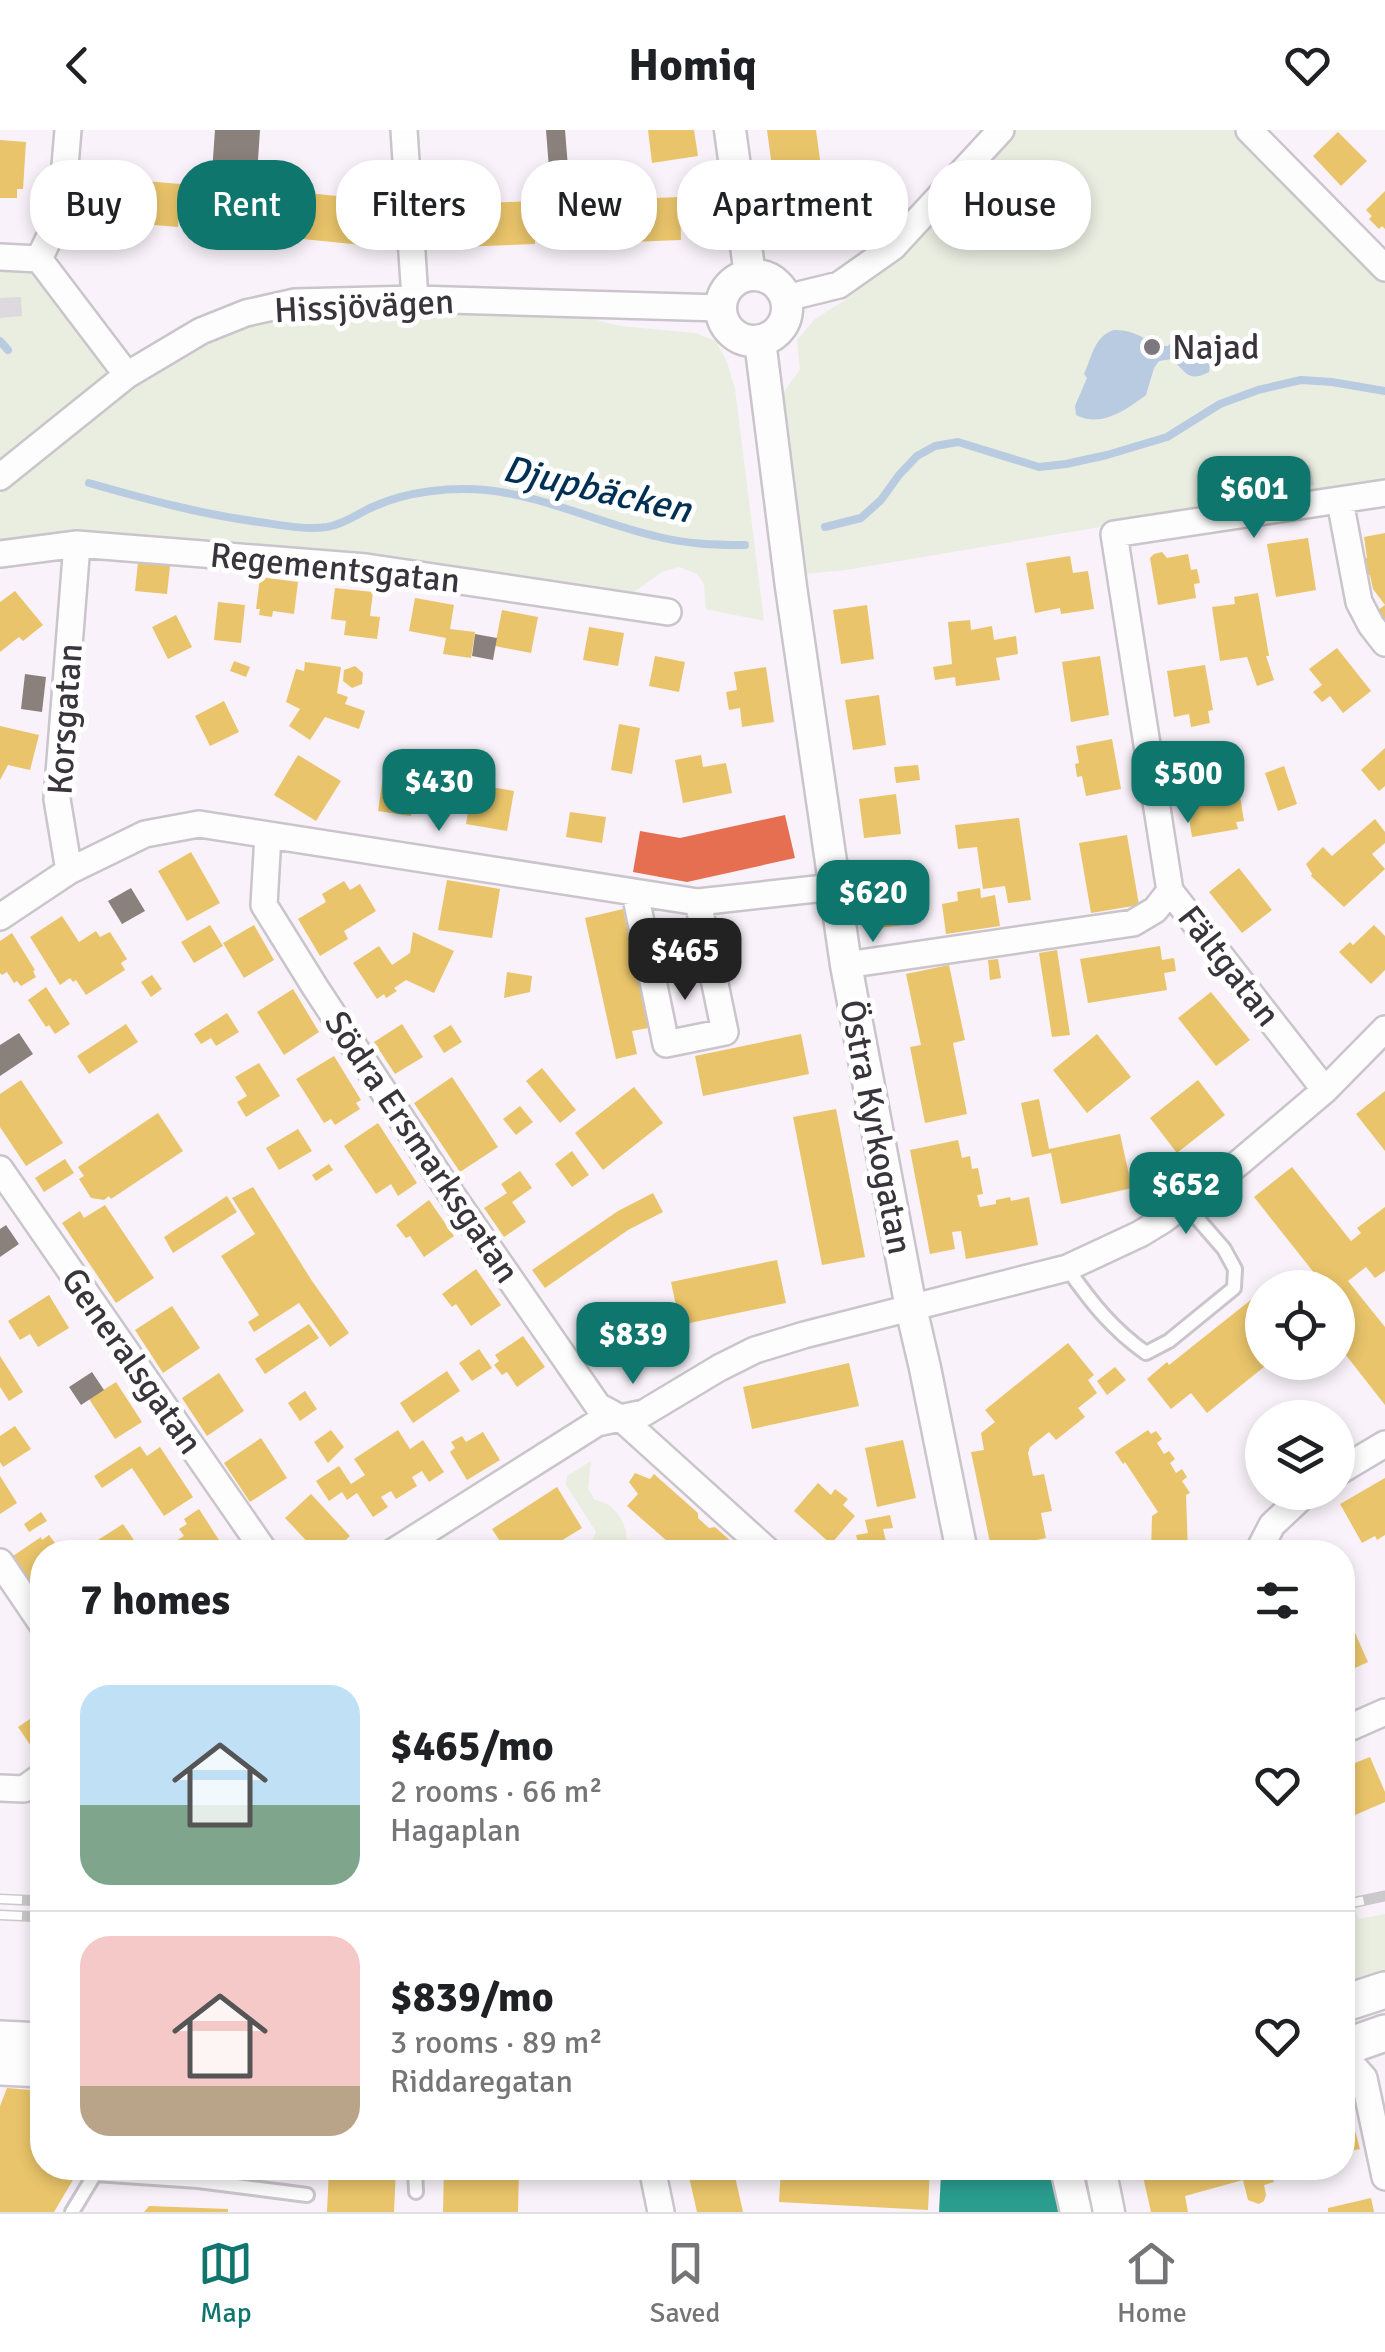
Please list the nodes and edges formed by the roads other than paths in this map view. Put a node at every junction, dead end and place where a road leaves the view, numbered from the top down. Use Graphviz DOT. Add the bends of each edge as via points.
graph roads {
  1 [pos="68,130"];
  2 [pos="404,130"];
  3 [pos="730,130"];
  4 [pos="1002,130"];
  5 [pos="1249,130"];
  6 [pos="0,257"];
  7 [pos="39,259"];
  8 [pos="1385,268"];
  9 [pos="750,276"];
  10 [pos="786,298"];
  11 [pos="415,299"];
  12 [pos="720,308"];
  13 [pos="760,341"];
  14 [pos="127,375"];
  15 [pos="0,478"];
  16 [pos="1385,493"];
  17 [pos="1340,500"];
  18 [pos="77,544"];
  19 [pos="0,554"];
  20 [pos="668,612"];
  21 [pos="1385,643"];
  22 [pos="268,835"];
  23 [pos="69,871"];
  24 [pos="834,887"];
  25 [pos="635,892"];
  26 [pos="1170,892"];
  27 [pos="698,902"];
  28 [pos="0,918"];
  29 [pos="846,965"];
  30 [pos="1385,1029"];
  31 [pos="1325,1090"];
  32 [pos="0,1169"];
  33 [pos="1184,1203"];
  34 [pos="1067,1268"];
  35 [pos="910,1308"];
  36 [pos="622,1419"];
  37 [pos="1385,1444"];
  38 [pos="1355,1462"];
  39 [pos="1288,1510"];
  40 [pos="257,1540"];
  41 [pos="412,1540"];
  42 [pos="756,1540"];
  43 [pos="960,1540"];
  44 [pos="1264,1540"];
  45 [pos="0,1562"];
  46 [pos="30,1606"];
  47 [pos="1385,1712"];
  48 [pos="1355,1725"];
  49 [pos="1385,1990"];
  50 [pos="1355,2000"];
  51 [pos="1385,2034"];
  52 [pos="0,2040"];
  53 [pos="30,2041"];
  54 [pos="1355,2044"];
  55 [pos="1355,2067"];
  56 [pos="0,2068"];
  57 [pos="30,2069"];
  58 [pos="1385,2177"];
  59 [pos="91,2180"];
  60 [pos="183,2180"];
  61 [pos="416,2180"];
  62 [pos="654,2180"];
  63 [pos="1069,2180"];
  64 [pos="1102,2180"];
  65 [pos="416,2192"];
  66 [pos="307,2195"];
  67 [pos="72,2212"];
  68 [pos="661,2212"];
  69 [pos="1076,2212"];
  70 [pos="1109,2212"];
  1 -- 7 [label="street" via="61,213"];
  2 -- 11 [label="street"];
  3 -- 9 [label="street"];
  4 -- 10 [label="street" via="893,247 839,285"];
  5 -- 8 [label="street"];
  6 -- 7 [label="street"];
  7 -- 14 [label="street"];
  9 -- 10 [label="street" via="774,281"];
  9 -- 12 [label="street" via="724,292"];
  10 -- 13 [label="street" via="780,328"];
  11 -- 12 [label="street, Hissjövägen"];
  11 -- 14 [label="street, Hissjövägen" via="295,302 246,313 201,330"];
  12 -- 13 [label="street" via="732,334"];
  13 -- 24 [label="street, Östra Kyrkogatan"];
  14 -- 15 [label="street, Hissjövägen"];
  16 -- 17 [label="street"];
  17 -- 21 [label="street" via="1359,602"];
  17 -- 26 [label="street, Fältgatan" via="1114,534"];
  18 -- 19 [label="street, Regementsgatan"];
  18 -- 20 [label="street, Regementsgatan" via="366,567"];
  18 -- 23 [label="street, Korsgatan" via="57,799"];
  22 -- 23 [label="street" via="199,824 145,834"];
  22 -- 25 [label="street"];
  22 -- 36 [label="street, Södra Ersmarksgatan" via="264,906 598,1406"];
  23 -- 28 [label="street"];
  24 -- 27 [label="street"];
  24 -- 29 [label="street, Östra Kyrkogatan"];
  25 -- 27 [label="street"];
  25 -- 27 [label="street" via="666,1044 725,1032"];
  26 -- 29 [label="street" via="1132,923"];
  26 -- 31 [label="street, Fältgatan"];
  29 -- 35 [label="street, Östra Kyrkogatan"];
  30 -- 31 [label="street"];
  31 -- 33 [label="street"];
  32 -- 40 [label="street, Generalsgatan"];
  33 -- 34 [label="street" via="1140,1234"];
  33 -- 34 [label="lane" via="1224,1249 1235,1268 1234,1288 1146,1353 1121,1335"];
  34 -- 35 [label="street"];
  35 -- 36 [label="street" via="755,1350"];
  35 -- 43 [label="street, Östra Kyrkogatan"];
  36 -- 41 [label="street" via="597,1423"];
  36 -- 42 [label="street, Södra Ersmarksgatan"];
  37 -- 38 [label="street"];
  39 -- 44 [label="street"];
  45 -- 46 [label="street"];
  47 -- 48 [label="street"];
  49 -- 50 [label="main road"];
  51 -- 54 [label="main road"];
  52 -- 53 [label="main road"];
  55 -- 58 [label="street" via="1364,2078"];
  56 -- 57 [label="main road"];
  59 -- 67 [label="lane"];
  60 -- 66 [label="lane"];
  61 -- 65 [label="lane"];
  62 -- 68 [label="street"];
  63 -- 69 [label="street"];
  64 -- 70 [label="street"];
}
